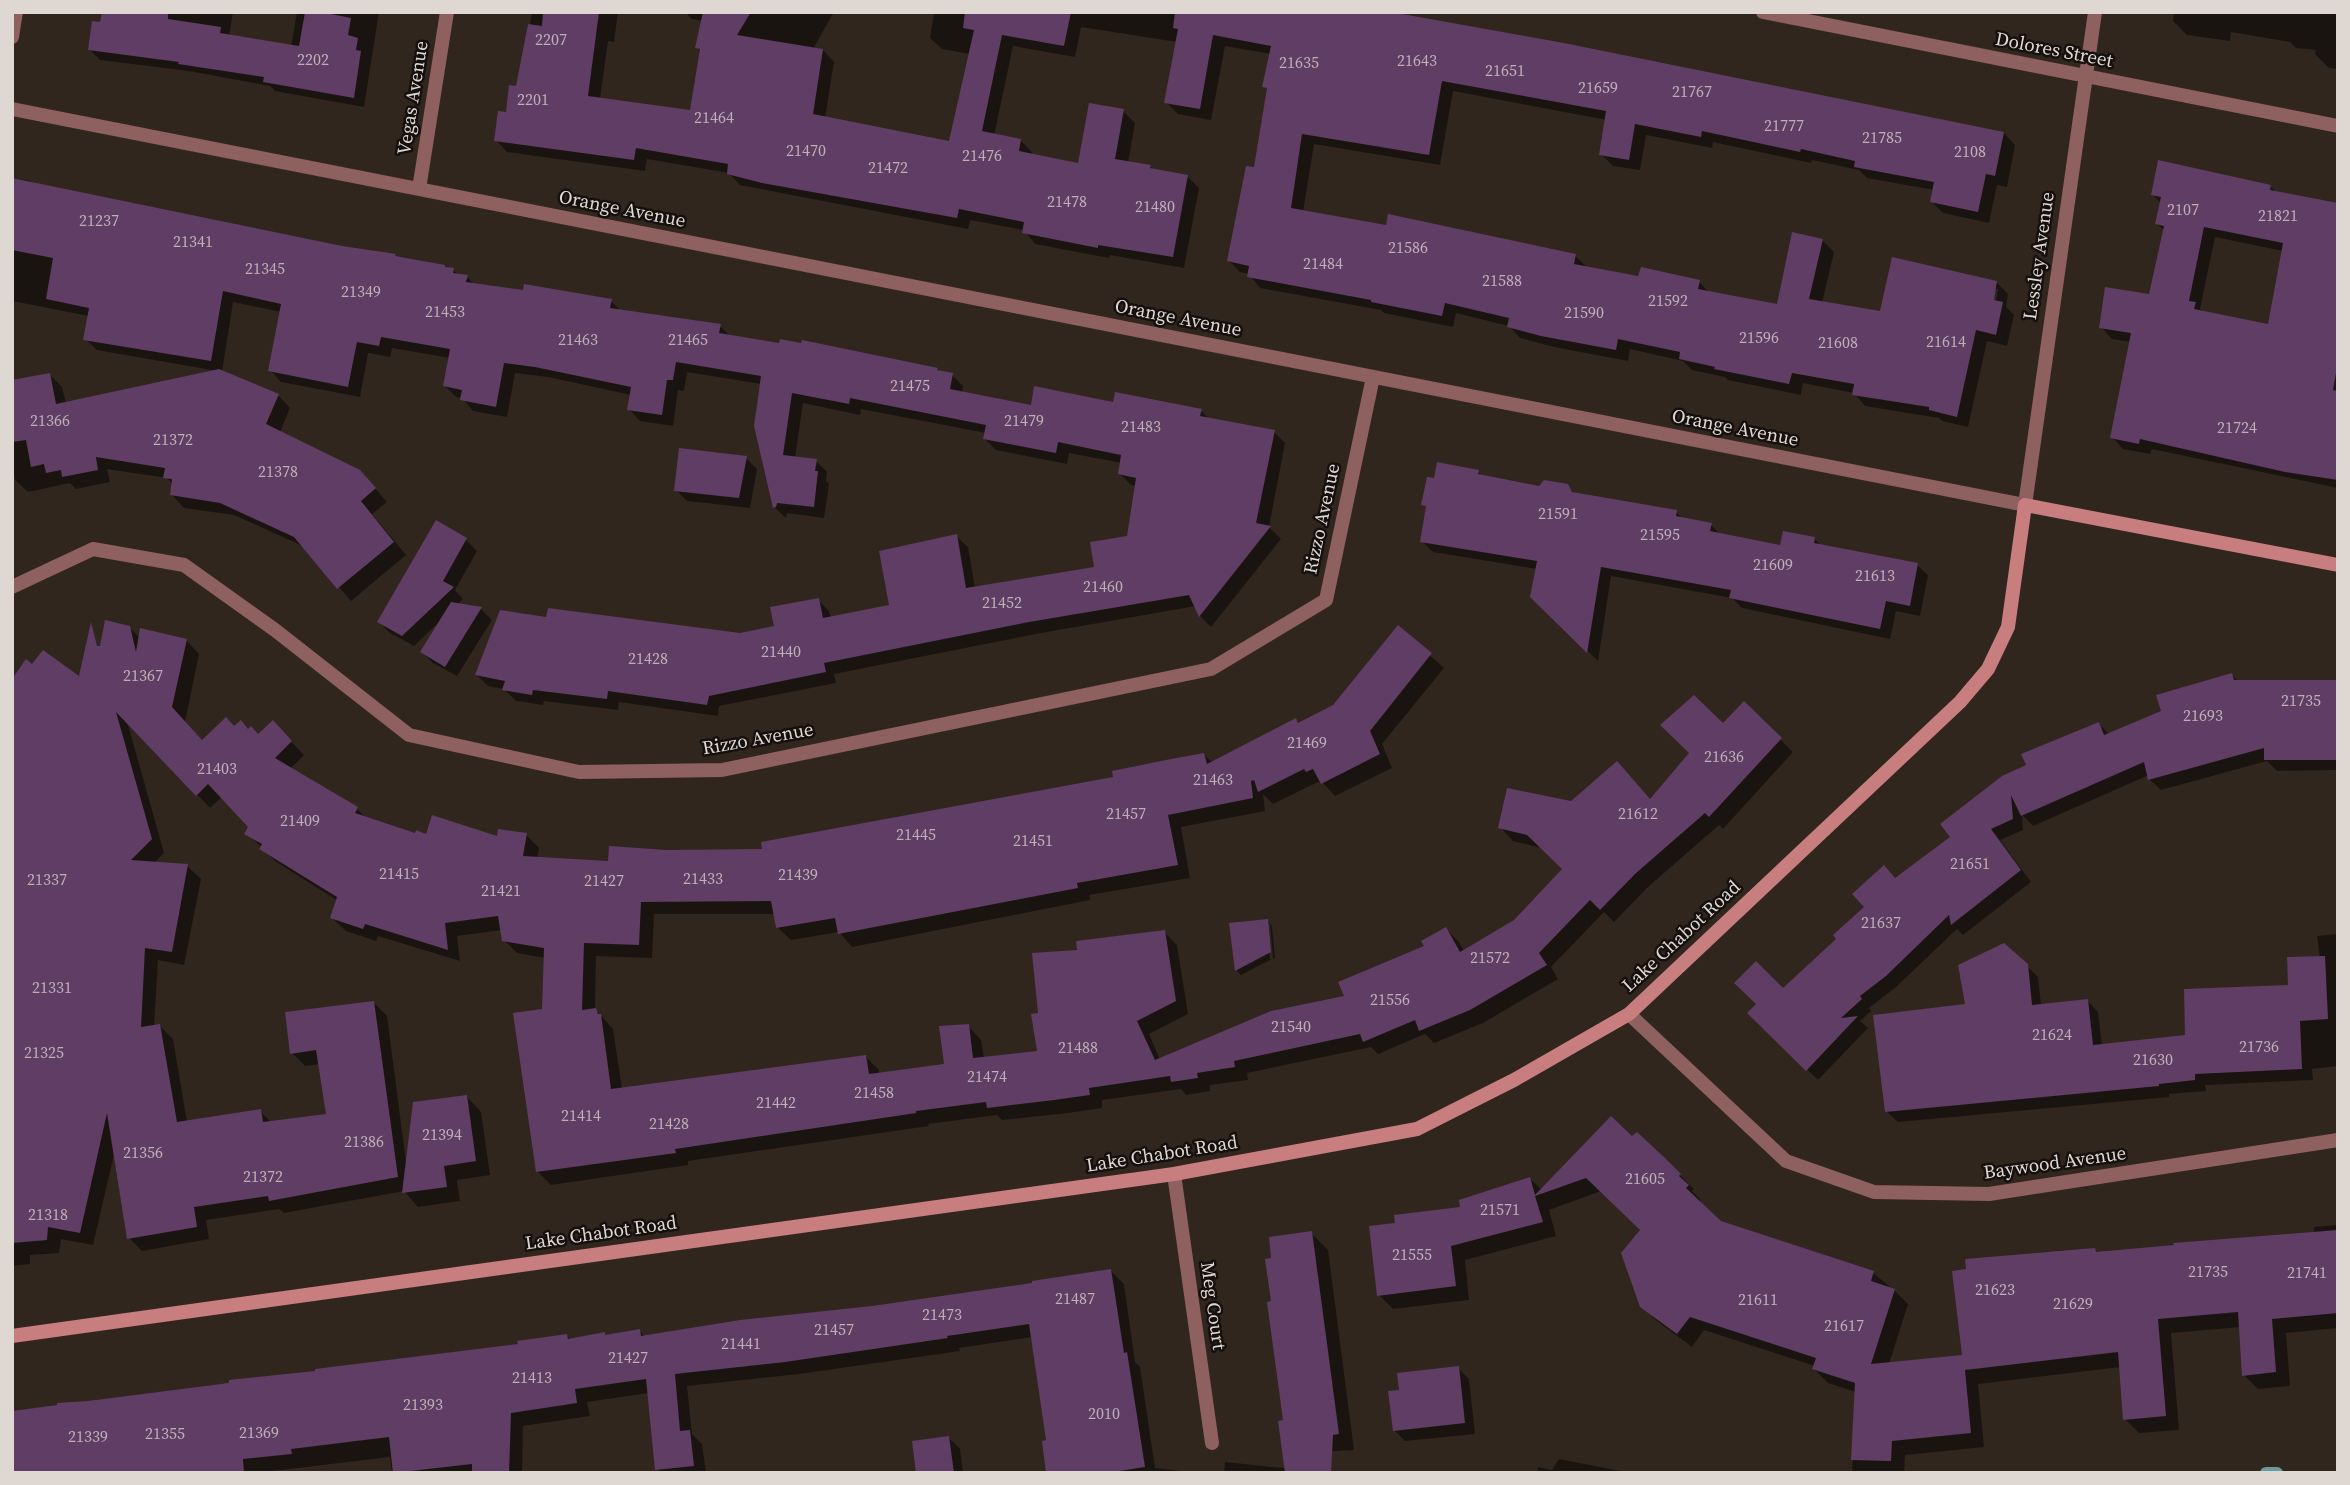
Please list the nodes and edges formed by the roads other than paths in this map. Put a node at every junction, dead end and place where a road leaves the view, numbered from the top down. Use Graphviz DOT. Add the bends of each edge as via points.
graph roads {
  1 [pos="16,12"];
  2 [pos="447,12"];
  3 [pos="1763,12"];
  4 [pos="2095,12"];
  5 [pos="12,37"];
  6 [pos="2085,77"];
  7 [pos="12,109"];
  8 [pos="2338,126"];
  9 [pos="419,190"];
  10 [pos="1373,377"];
  11 [pos="2025,505"];
  12 [pos="2338,565"];
  13 [pos="12,587"];
  14 [pos="1629,1014"];
  15 [pos="2338,1140"];
  16 [pos="1174,1174"];
  17 [pos="12,1336"];
  18 [pos="1212,1444"];
  1 -- 5 [label="street"];
  2 -- 9 [label="street, Vegas Avenue"];
  3 -- 6 [label="street, Dolores Street"];
  4 -- 6 [label="street, Lessley Avenue"];
  6 -- 8 [label="street, Dolores Street"];
  6 -- 11 [label="street, Lessley Avenue"];
  7 -- 9 [label="street, Orange Avenue"];
  9 -- 10 [label="street, Orange Avenue"];
  10 -- 11 [label="street, Orange Avenue"];
  10 -- 13 [label="street, Rizzo Avenue" via="1326,600 1211,668 722,769 579,772 409,735 184,565 93,548"];
  11 -- 12 [label="street, Orange Avenue"];
  11 -- 14 [label="street, Lake Chabot Road" via="2008,626 1988,669 1960,702"];
  14 -- 15 [label="street, Baywood Avenue" via="1786,1161 1874,1192 1989,1194"];
  14 -- 16 [label="street, Lake Chabot Road" via="1417,1129"];
  16 -- 17 [label="street, Lake Chabot Road"];
  16 -- 18 [label="street, Meg Court"];
}
